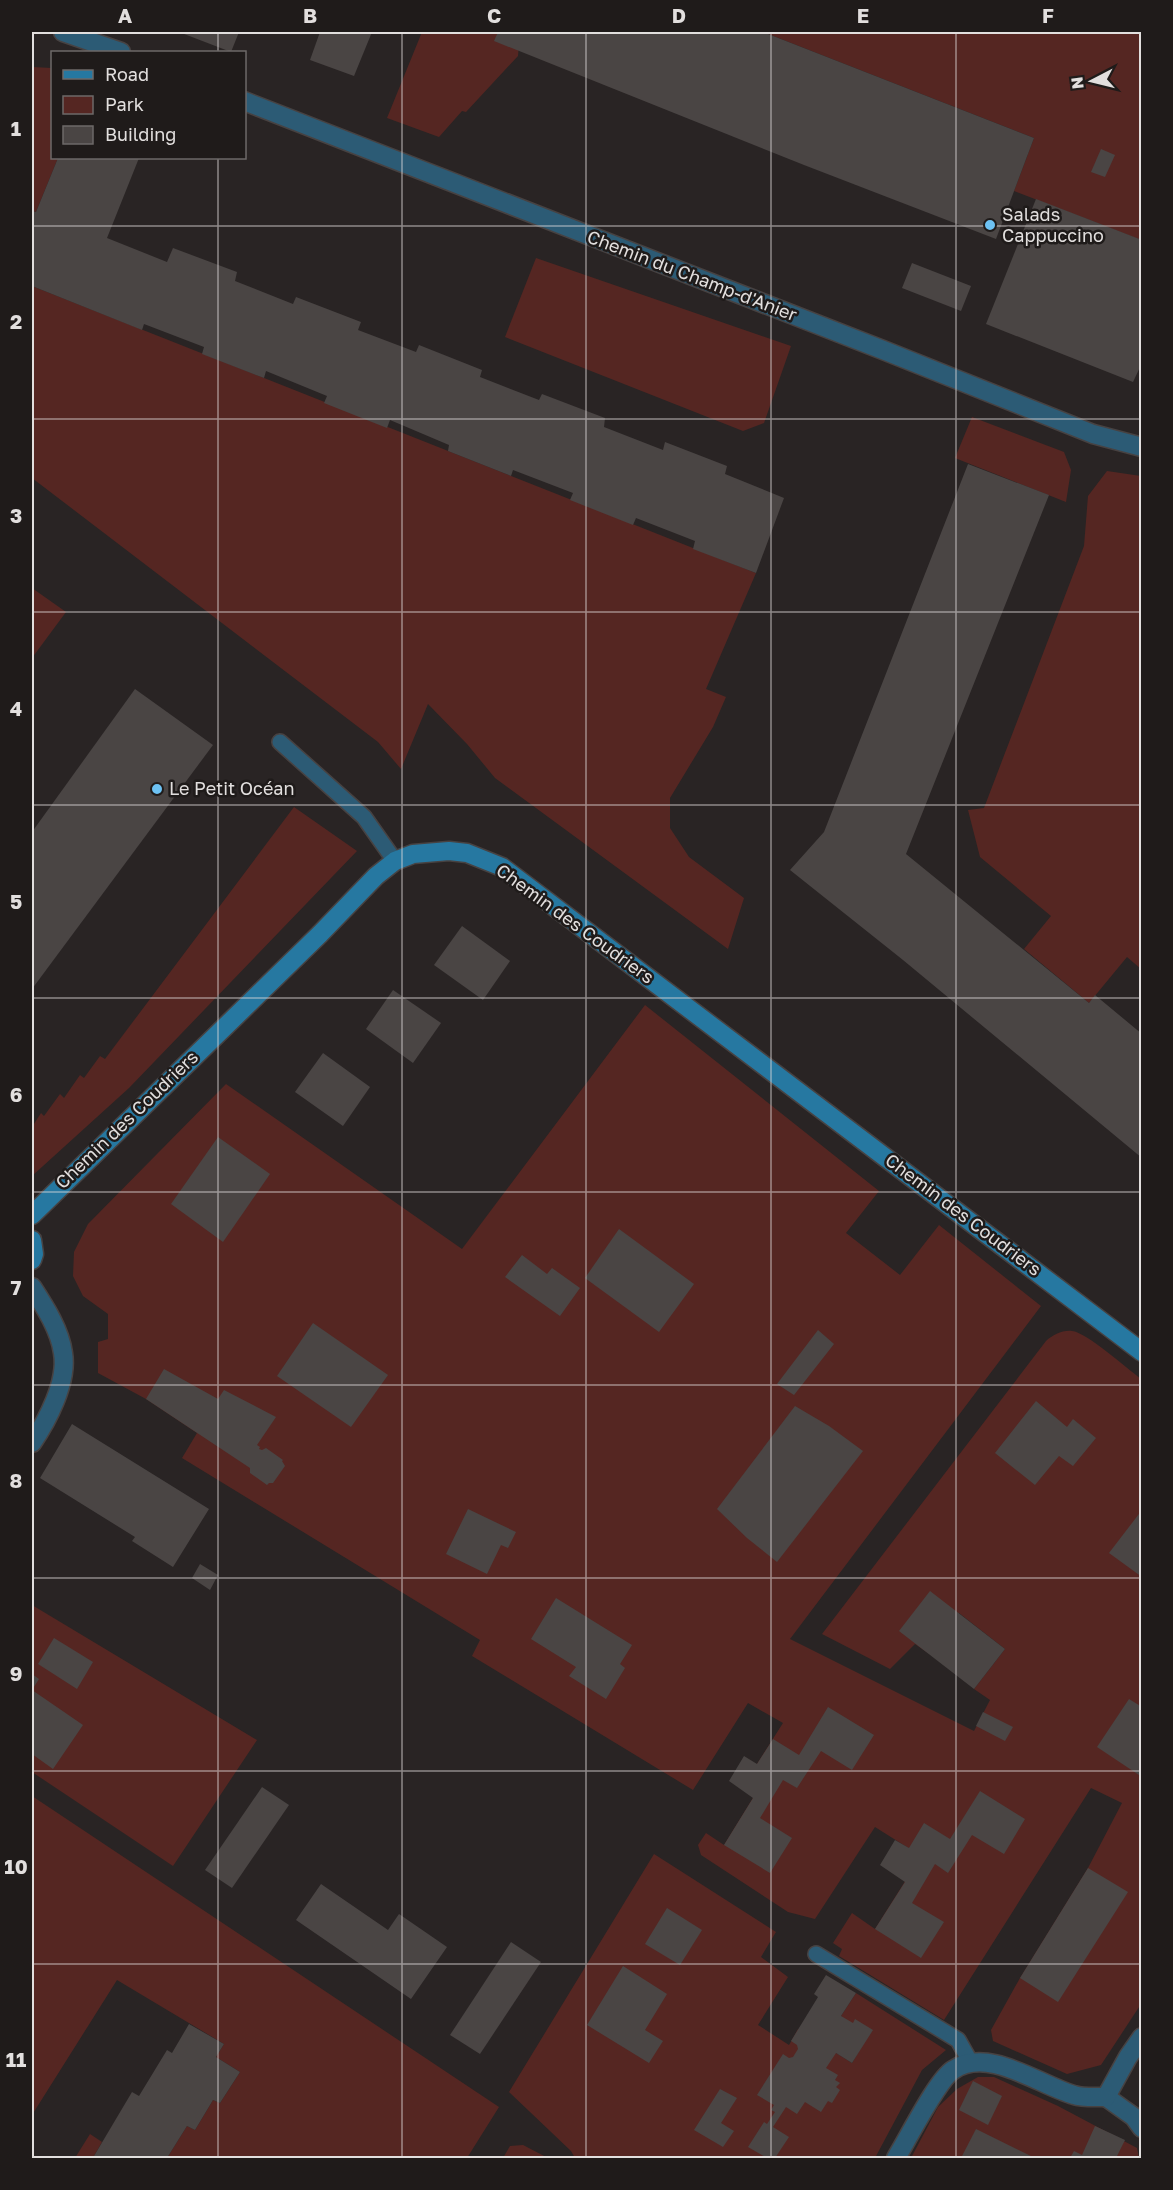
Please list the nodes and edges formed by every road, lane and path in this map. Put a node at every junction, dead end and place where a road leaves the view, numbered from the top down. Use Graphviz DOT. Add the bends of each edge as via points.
graph roads {
  1 [pos="63,32"];
  2 [pos="118,51"];
  3 [pos="246,102"];
  4 [pos="1142,447"];
  5 [pos="280,742"];
  6 [pos="395,861"];
  7 [pos="32,1215"];
  8 [pos="32,1240"];
  9 [pos="32,1260"];
  10 [pos="32,1287"];
  11 [pos="1142,1352"];
  12 [pos="32,1443"];
  13 [pos="816,1954"];
  14 [pos="1142,2037"];
  15 [pos="971,2063"];
  16 [pos="1106,2097"];
  17 [pos="1142,2128"];
  18 [pos="896,2158"];
  1 -- 2 [label="street"];
  3 -- 4 [label="street, Chemin du Champ-d'Anier" via="1093,435"];
  5 -- 6 [label="lane" via="364,818"];
  6 -- 7 [label="street, Chemin des Coudriers"];
  6 -- 11 [label="street, Chemin des Coudriers" via="413,854 449,851 467,853 502,867"];
  8 -- 9 [label="street"];
  10 -- 12 [label="street" via="51,1319 63,1354 63,1375 47,1420"];
  13 -- 15 [label="lane" via="958,2040"];
  14 -- 16 [label="street"];
  15 -- 16 [label="street" via="993,2062 1076,2096"];
  15 -- 18 [label="street" via="953,2069 941,2082"];
  16 -- 17 [label="street"];
}
